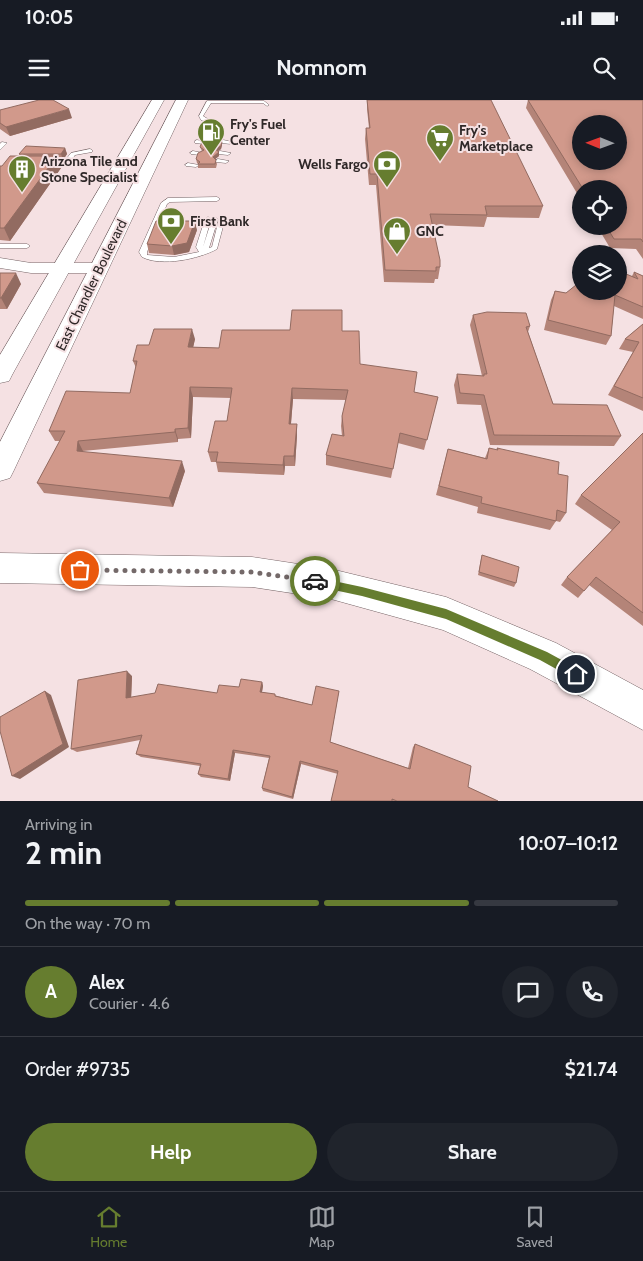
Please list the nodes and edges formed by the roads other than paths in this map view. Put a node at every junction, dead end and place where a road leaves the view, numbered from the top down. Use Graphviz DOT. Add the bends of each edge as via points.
graph roads {
  1 [pos="158,100"];
  2 [pos="182,100"];
  3 [pos="267,105"];
  4 [pos="208,121"];
  5 [pos="196,144"];
  6 [pos="203,144"];
  7 [pos="223,144"];
  8 [pos="231,144"];
  9 [pos="90,151"];
  10 [pos="193,153"];
  11 [pos="200,153"];
  12 [pos="220,153"];
  13 [pos="228,153"];
  14 [pos="189,163"];
  15 [pos="197,163"];
  16 [pos="217,163"];
  17 [pos="225,163"];
  18 [pos="38,164"];
  19 [pos="66,164"];
  20 [pos="81,164"];
  21 [pos="217,199"];
  22 [pos="0,246"];
  23 [pos="28,246"];
  24 [pos="204,254"];
  25 [pos="0,263"];
  26 [pos="61,268"];
  27 [pos="99,268"];
  28 [pos="0,375"];
  29 [pos="0,470"];
  30 [pos="0,568"];
  31 [pos="643,711"];
  1 -- 26 [label="main road, East Chandler Boulevard"];
  2 -- 27 [label="main road, East Chandler Boulevard"];
  3 -- 4 [label="lane" via="264,102 209,102 201,116"];
  5 -- 6 [label="lane"];
  7 -- 8 [label="lane"];
  9 -- 19 [label="lane" via="73,154"];
  10 -- 11 [label="lane"];
  12 -- 13 [label="lane"];
  14 -- 15 [label="lane"];
  16 -- 17 [label="lane"];
  18 -- 19 [label="lane"];
  19 -- 20 [label="lane"];
  21 -- 24 [label="lane" via="168,200 143,252 148,258 188,259"];
  22 -- 23 [label="lane"];
  24 -- 24 [label="lane" via="215,248 215,219 199,247"];
  25 -- 26 [label="street"];
  26 -- 27 [label="street"];
  26 -- 28 [label="main road, East Chandler Boulevard"];
  27 -- 29 [label="main road, East Chandler Boulevard"];
  30 -- 31 [label="main road" via="252,572 331,584 446,614 543,656"];
}
